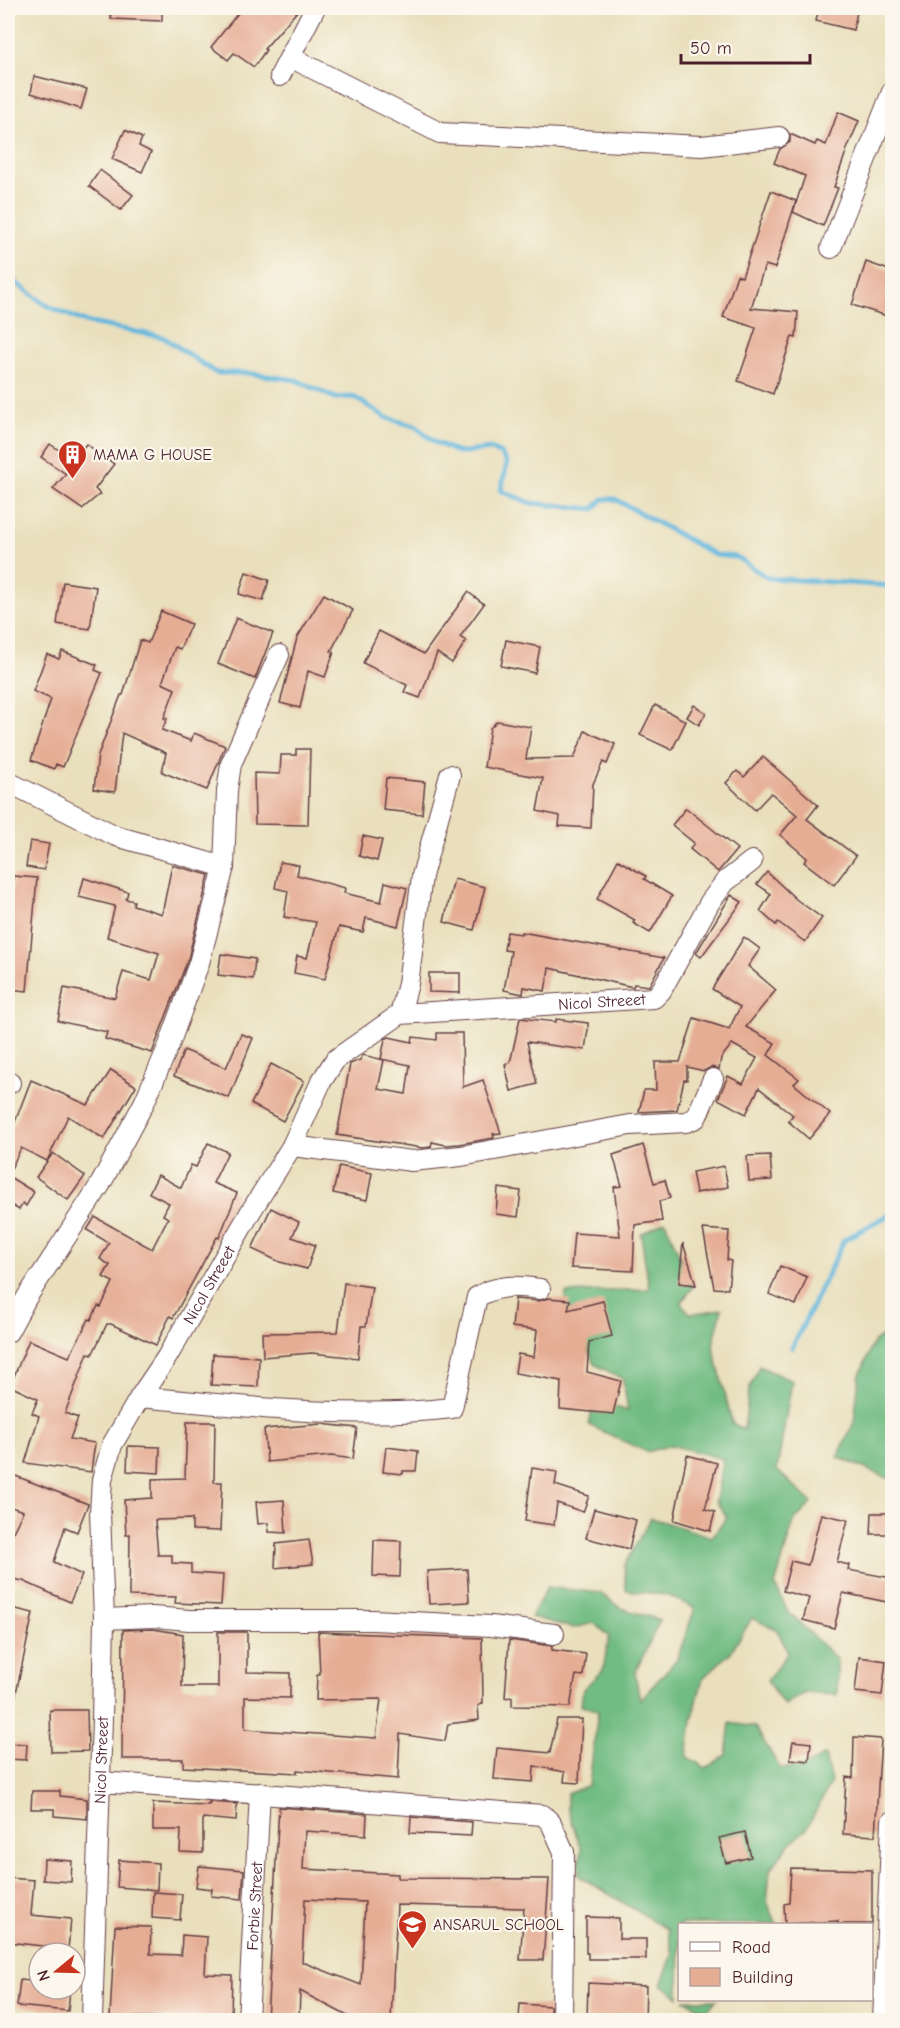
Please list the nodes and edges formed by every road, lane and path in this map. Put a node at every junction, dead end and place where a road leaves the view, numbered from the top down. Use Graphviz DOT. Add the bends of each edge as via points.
graph roads {
  1 [pos="315,8"];
  2 [pos="290,57"];
  3 [pos="280,76"];
  4 [pos="892,92"];
  5 [pos="779,137"];
  6 [pos="831,248"];
  7 [pos="279,656"];
  8 [pos="450,775"];
  9 [pos="8,782"];
  10 [pos="752,861"];
  11 [pos="224,867"];
  12 [pos="400,1014"];
  13 [pos="713,1079"];
  14 [pos="292,1146"];
  15 [pos="540,1289"];
  16 [pos="8,1332"];
  17 [pos="140,1397"];
  18 [pos="104,1619"];
  19 [pos="554,1634"];
  20 [pos="101,1782"];
  21 [pos="260,1793"];
  22 [pos="892,1821"];
  23 [pos="92,2020"];
  24 [pos="248,2020"];
  25 [pos="562,2020"];
  26 [pos="883,2020"];
  1 -- 2 [label="street"];
  2 -- 3 [label="street"];
  2 -- 5 [label="street" via="440,134 702,146"];
  4 -- 6 [label="street"];
  7 -- 11 [label="street" via="231,765"];
  8 -- 12 [label="street" via="423,876"];
  9 -- 11 [label="street" via="116,836"];
  10 -- 12 [label="street, Nicol Streeet" via="725,882 654,998"];
  11 -- 16 [label="street" via="196,972 144,1103 100,1185"];
  12 -- 14 [label="street, Nicol Streeet" via="328,1068"];
  13 -- 14 [label="street" via="696,1118 686,1122 630,1125 461,1156 412,1161"];
  14 -- 17 [label="street, Nicol Streeet"];
  15 -- 17 [label="street" via="508,1286 489,1290 477,1298 452,1408 374,1412"];
  17 -- 18 [label="street, Nicol Streeet" via="112,1445 102,1480"];
  18 -- 19 [label="street" via="372,1620 491,1626"];
  18 -- 20 [label="street, Nicol Streeet"];
  20 -- 21 [label="street"];
  20 -- 23 [label="street, Nicol Streeet"];
  21 -- 24 [label="street, Forbie Street"];
  21 -- 25 [label="street" via="543,1815 551,1823 564,1852"];
  22 -- 26 [label="street"];
}
